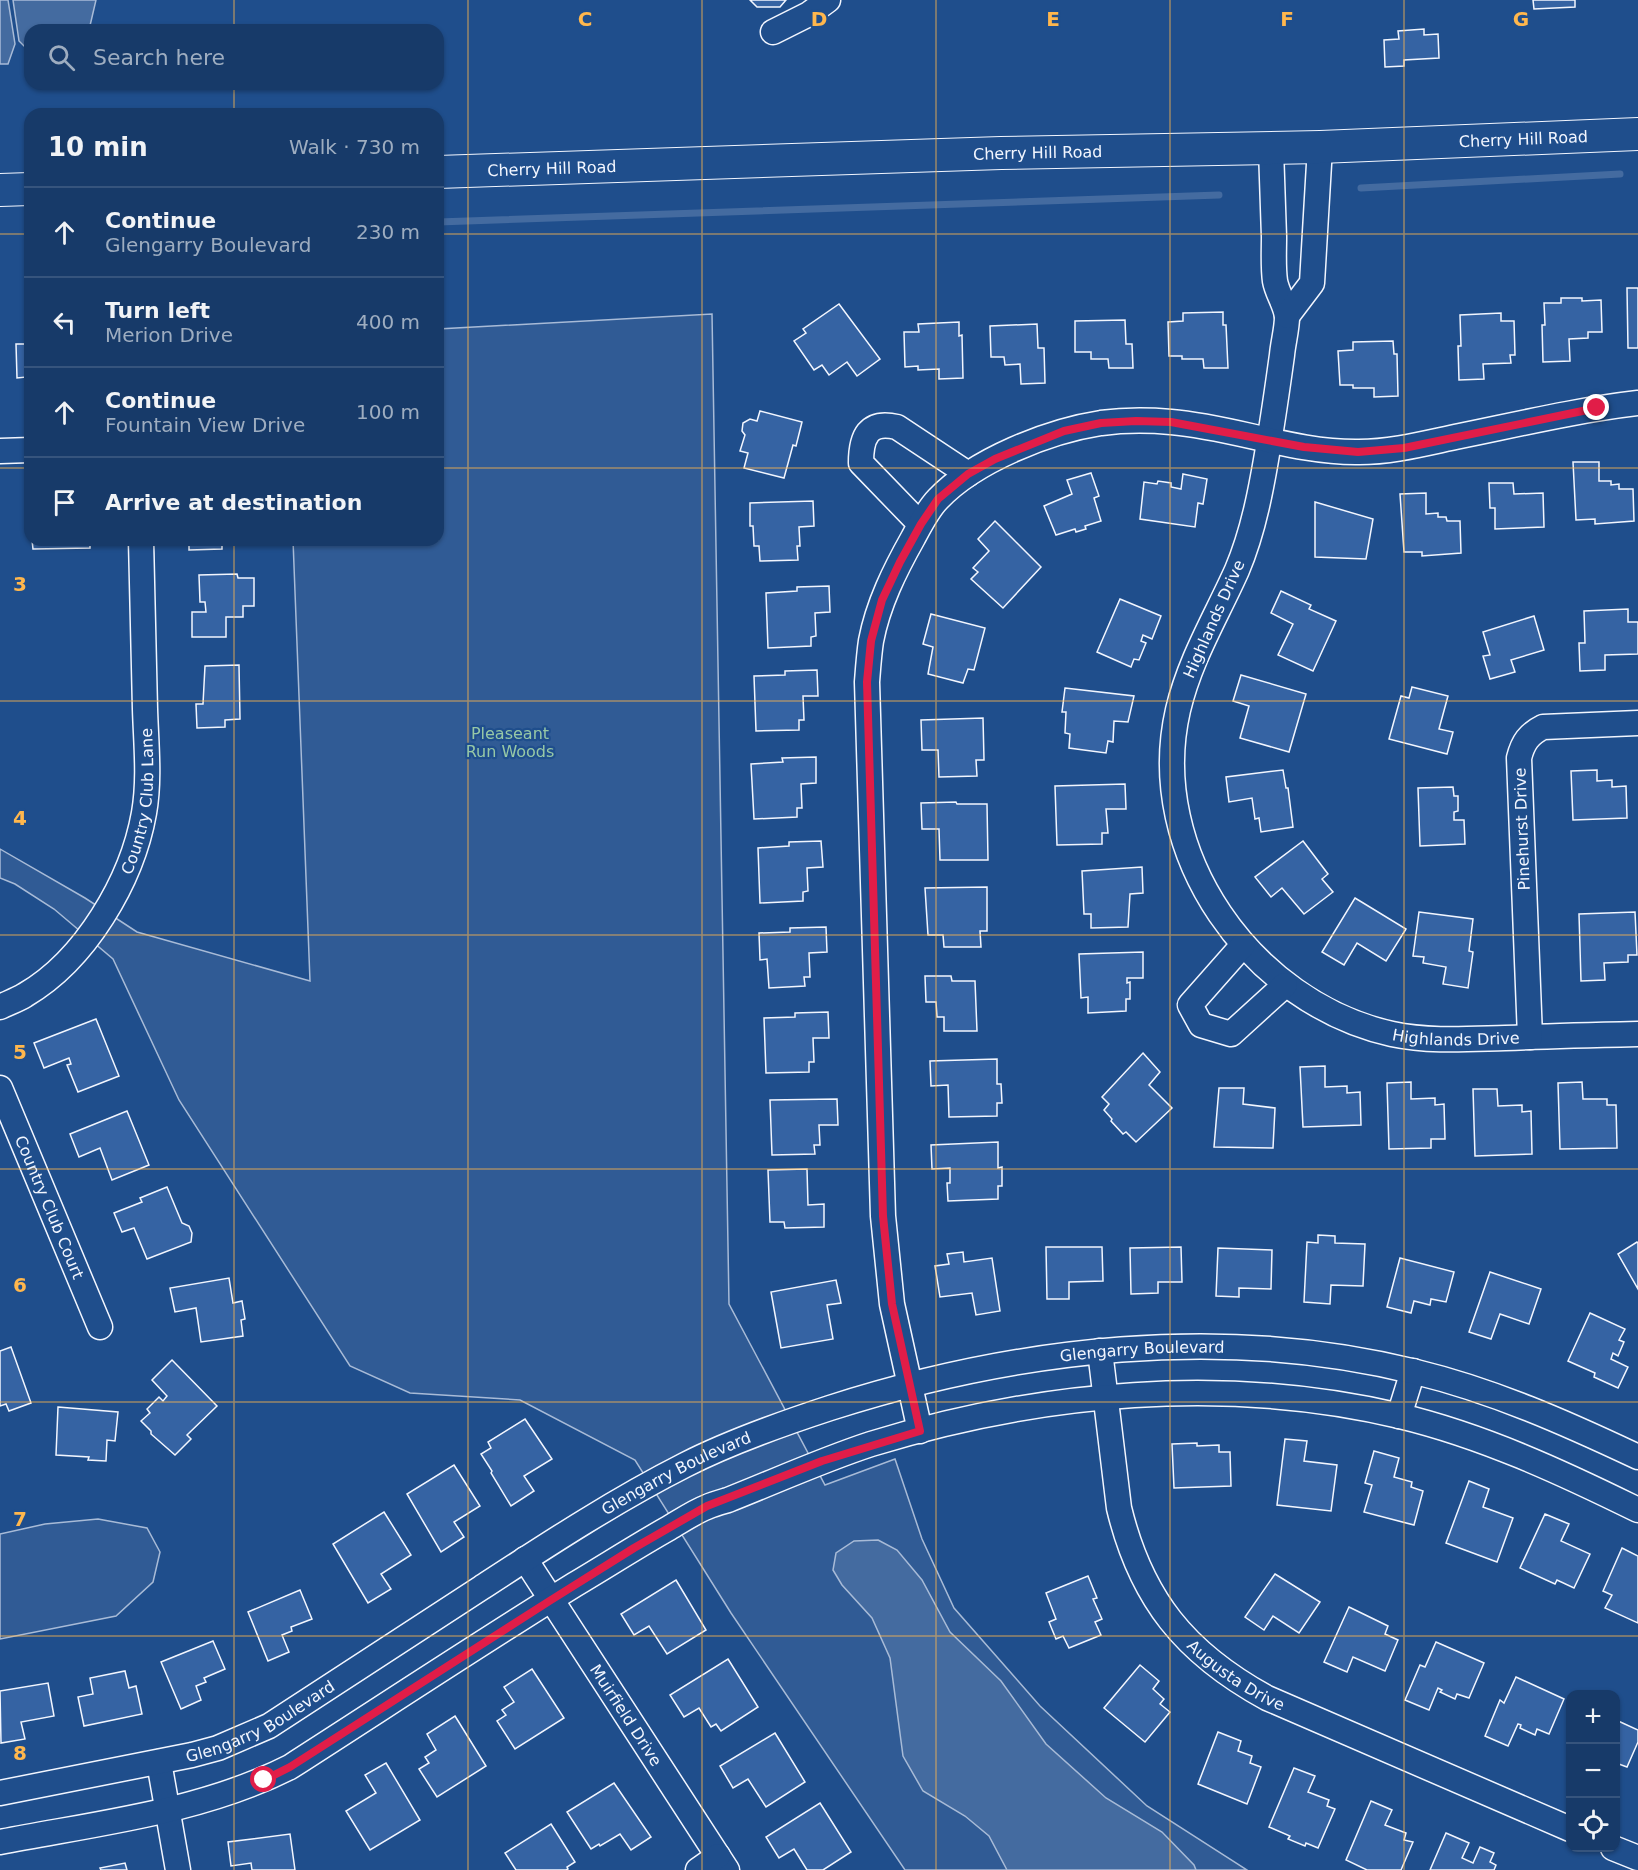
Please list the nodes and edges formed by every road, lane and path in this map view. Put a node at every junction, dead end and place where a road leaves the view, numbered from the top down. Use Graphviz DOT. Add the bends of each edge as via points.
graph roads {
  1 [pos="828,0"];
  2 [pos="773,32"];
  3 [pos="1638,134"];
  4 [pos="1320,147"];
  5 [pos="1271,148"];
  6 [pos="444,172"];
  7 [pos="24,189"];
  8 [pos="0,190"];
  9 [pos="1287,316"];
  10 [pos="1638,404"];
  11 [pos="1270,441"];
  12 [pos="24,450"];
  13 [pos="0,452"];
  14 [pos="968,474"];
  15 [pos="921,524"];
  16 [pos="141,546"];
  17 [pos="1638,723"];
  18 [pos="1243,945"];
  19 [pos="1285,985"];
  20 [pos="0,1007"];
  21 [pos="1638,1034"];
  22 [pos="1530,1037"];
  23 [pos="0,1088"];
  24 [pos="100,1327"];
  25 [pos="1100,1352"];
  26 [pos="1413,1371"];
  27 [pos="909,1385"];
  28 [pos="1106,1398"];
  29 [pos="1399,1416"];
  30 [pos="920,1431"];
  31 [pos="1638,1457"];
  32 [pos="1638,1510"];
  33 [pos="525,1559"];
  34 [pos="551,1600"];
  35 [pos="159,1762"];
  36 [pos="0,1793"];
  37 [pos="168,1809"];
  38 [pos="1566,1827"];
  39 [pos="0,1842"];
  40 [pos="1620,1851"];
  41 [pos="1638,1858"];
  42 [pos="723,1863"];
  43 [pos="178,1870"];
  44 [pos="698,1870"];
  1 -- 2 [label="street"];
  3 -- 4 [label="main road, Cherry Hill Road"];
  4 -- 5 [label="main road, Cherry Hill Road"];
  4 -- 9 [label="street, Highlands Drive" via="1312,283"];
  5 -- 6 [label="main road, Cherry Hill Road"];
  5 -- 9 [label="street, Highlands Drive" via="1275,281"];
  7 -- 8 [label="main road"];
  9 -- 11 [label="street, Highlands Drive"];
  10 -- 11 [label="street" via="1597,408 1382,451 1334,452"];
  11 -- 14 [label="street" via="1171,422 1101,423 1034,442"];
  11 -- 18 [label="street, Highlands Drive" via="1248,542 1189,672 1174,746 1175,796 1189,853 1213,902"];
  12 -- 13 [label="street"];
  14 -- 15 [label="street" via="938,499"];
  14 -- 15 [label="street" via="897,427 884,424 870,429 861,445 861,463"];
  15 -- 27 [label="street" via="882,600 871,641 867,682 883,1216 892,1304"];
  16 -- 20 [label="street, Country Club Lane" via="147,787 138,839 116,895 77,951 25,995"];
  17 -- 22 [label="street, Pinehurst Drive" via="1543,727 1532,732 1522,746 1519,758"];
  18 -- 19 [label="street, Highlands Drive"];
  18 -- 19 [label="street" via="1190,1005 1201,1025 1231,1034"];
  19 -- 22 [label="street, Highlands Drive" via="1337,1015 1393,1034 1444,1040"];
  21 -- 22 [label="street, Highlands Drive"];
  23 -- 24 [label="street, Country Club Court"];
  25 -- 26 [label="street, Glengarry Boulevard" via="1178,1347 1257,1348"];
  25 -- 27 [label="street, Glengarry Boulevard" via="1010,1363"];
  25 -- 28 [label="street, Augusta Drive"];
  26 -- 29 [label="street"];
  26 -- 31 [label="street, Glengarry Boulevard" via="1530,1408"];
  27 -- 30 [label="street"];
  27 -- 33 [label="street, Glengarry Boulevard" via="806,1416 687,1464"];
  28 -- 29 [label="street" via="1256,1395 1328,1402"];
  28 -- 30 [label="street" via="1016,1409"];
  28 -- 38 [label="street, Augusta Drive" via="1119,1508 1133,1556 1147,1586 1186,1640 1238,1682 1267,1698"];
  29 -- 32 [label="street" via="1506,1449"];
  30 -- 34 [label="street" via="822,1461 707,1506"];
  33 -- 34 [label="street, Muirfield Drive"];
  33 -- 35 [label="street, Glengarry Boulevard" via="269,1726 219,1748"];
  34 -- 37 [label="street" via="290,1767 235,1792"];
  34 -- 42 [label="street, Muirfield Drive"];
  35 -- 36 [label="street, Glengarry Boulevard"];
  35 -- 37 [label="street"];
  37 -- 39 [label="street"];
  37 -- 43 [label="street"];
  40 -- 41 [label="street"];
  42 -- 44 [label="street"];
}
